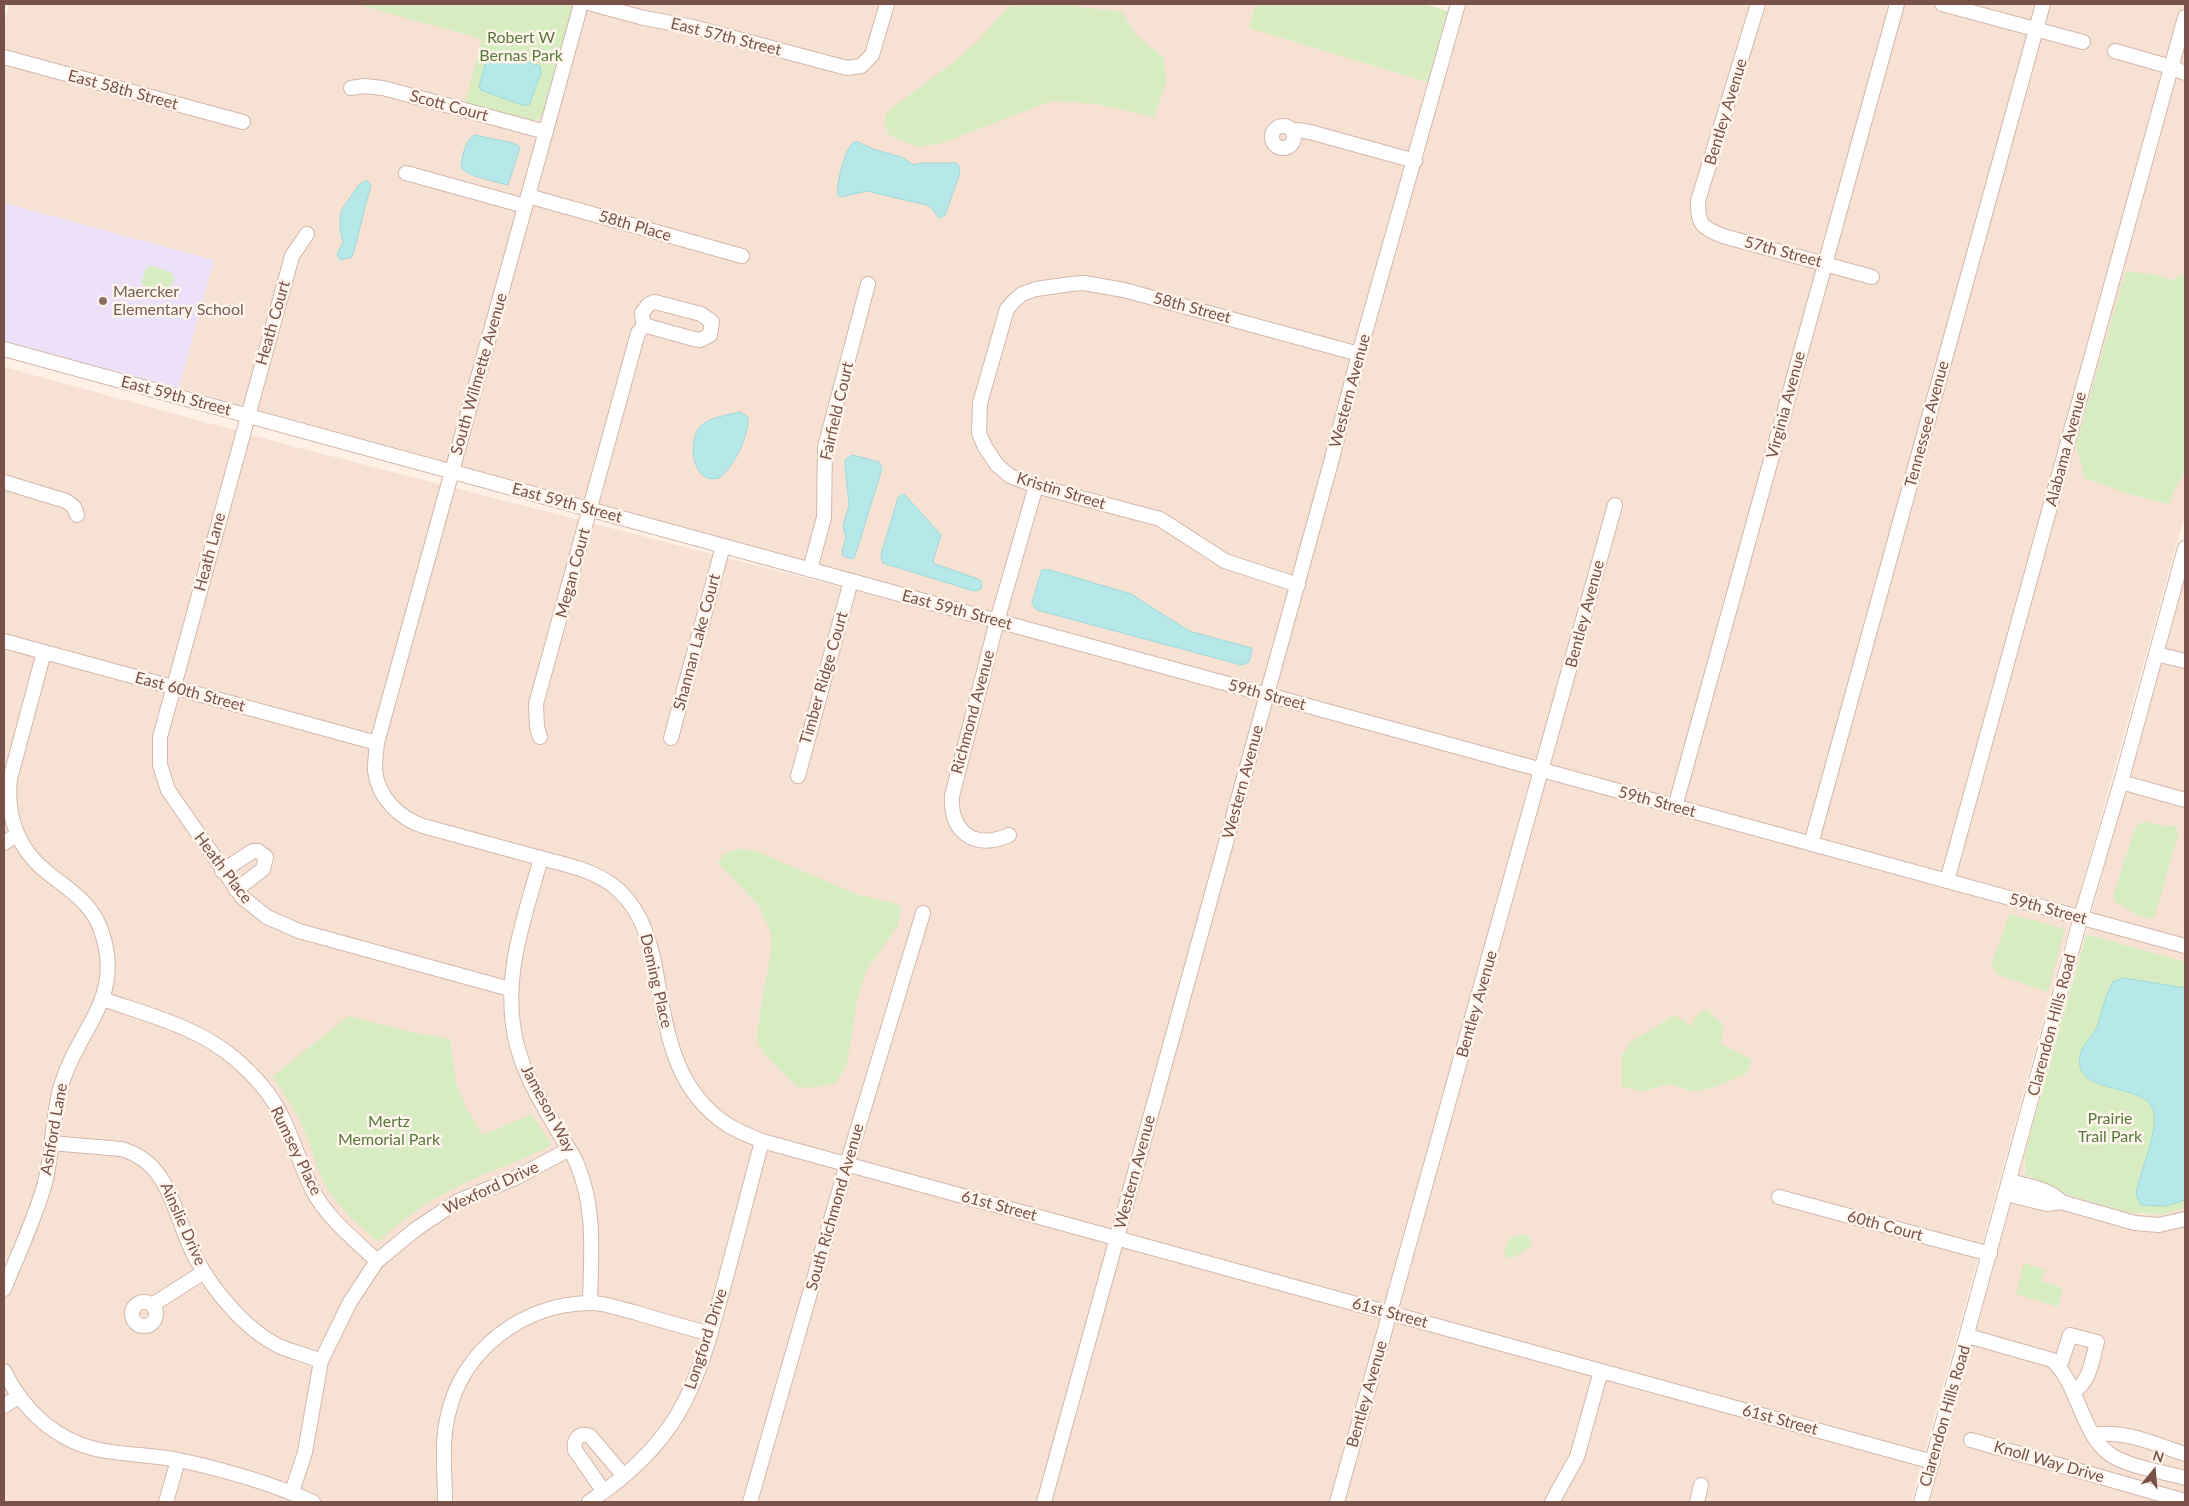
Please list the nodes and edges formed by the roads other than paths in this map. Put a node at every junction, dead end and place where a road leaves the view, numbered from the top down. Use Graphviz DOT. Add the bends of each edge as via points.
graph roads {
  1 [pos="581,4"];
  2 [pos="592,4"];
  3 [pos="887,4"];
  4 [pos="1458,4"];
  5 [pos="1758,4"];
  6 [pos="1897,4"];
  7 [pos="1942,4"];
  8 [pos="2043,4"];
  9 [pos="2185,17"];
  10 [pos="2036,29"];
  11 [pos="2083,42"];
  12 [pos="2115,51"];
  13 [pos="4,57"];
  14 [pos="2172,67"];
  15 [pos="2185,73"];
  16 [pos="352,88"];
  17 [pos="243,122"];
  18 [pos="1292,131"];
  19 [pos="546,132"];
  20 [pos="1415,161"];
  21 [pos="406,173"];
  22 [pos="527,201"];
  23 [pos="1698,220"];
  24 [pos="307,234"];
  25 [pos="742,256"];
  26 [pos="1825,264"];
  27 [pos="1872,277"];
  28 [pos="868,284"];
  29 [pos="1022,294"];
  30 [pos="645,324"];
  31 [pos="4,349"];
  32 [pos="1359,354"];
  33 [pos="247,416"];
  34 [pos="452,472"];
  35 [pos="4,482"];
  36 [pos="1036,486"];
  37 [pos="1615,505"];
  38 [pos="590,510"];
  39 [pos="77,515"];
  40 [pos="724,546"];
  41 [pos="2185,548"];
  42 [pos="810,570"];
  43 [pos="851,581"];
  44 [pos="1298,585"];
  45 [pos="997,621"];
  46 [pos="4,641"];
  47 [pos="44,652"];
  48 [pos="2156,654"];
  49 [pos="1130,658"];
  50 [pos="2185,662"];
  51 [pos="173,688"];
  52 [pos="1267,695"];
  53 [pos="540,737"];
  54 [pos="671,738"];
  55 [pos="376,743"];
  56 [pos="1542,771"];
  57 [pos="798,776"];
  58 [pos="2121,782"];
  59 [pos="2185,800"];
  60 [pos="1675,807"];
  61 [pos="17,835"];
  62 [pos="1009,835"];
  63 [pos="4,843"];
  64 [pos="1811,844"];
  65 [pos="541,858"];
  66 [pos="222,871"];
  67 [pos="1947,881"];
  68 [pos="236,890"];
  69 [pos="923,912"];
  70 [pos="2081,917"];
  71 [pos="2185,946"];
  72 [pos="510,988"];
  73 [pos="103,999"];
  74 [pos="762,1141"];
  75 [pos="51,1143"];
  76 [pos="568,1150"];
  77 [pos="847,1164"];
  78 [pos="2008,1188"];
  79 [pos="1779,1197"];
  80 [pos="2185,1219"];
  81 [pos="1117,1238"];
  82 [pos="1990,1254"];
  83 [pos="377,1261"];
  84 [pos="204,1272"];
  85 [pos="4,1289"];
  86 [pos="590,1302"];
  87 [pos="152,1305"];
  88 [pos="1390,1313"];
  89 [pos="711,1334"];
  90 [pos="1968,1336"];
  91 [pos="321,1361"];
  92 [pos="2058,1365"];
  93 [pos="1601,1371"];
  94 [pos="5,1376"];
  95 [pos="2073,1392"];
  96 [pos="18,1397"];
  97 [pos="4,1406"];
  98 [pos="2094,1435"];
  99 [pos="1971,1440"];
  100 [pos="2185,1454"];
  101 [pos="178,1460"];
  102 [pos="1933,1462"];
  103 [pos="624,1476"];
  104 [pos="2185,1478"];
  105 [pos="1701,1485"];
  106 [pos="292,1492"];
  107 [pos="604,1492"];
  108 [pos="2185,1501"];
  109 [pos="166,1502"];
  110 [pos="313,1502"];
  111 [pos="445,1502"];
  112 [pos="590,1502"];
  113 [pos="750,1502"];
  114 [pos="1044,1502"];
  115 [pos="1337,1502"];
  116 [pos="1552,1502"];
  117 [pos="1697,1502"];
  118 [pos="1921,1502"];
  1 -- 19 [label="street, South Wilmette Avenue"];
  2 -- 3 [label="street, East 57th Street" via="693,27 843,68 860,66 872,54"];
  4 -- 20 [label="street, Western Avenue"];
  5 -- 23 [label="street, Bentley Avenue" via="1698,201"];
  6 -- 26 [label="street, Virginia Avenue"];
  7 -- 10 [label="street"];
  8 -- 10 [label="street, Tennessee Avenue"];
  9 -- 14 [label="street, Alabama Avenue"];
  10 -- 11 [label="street"];
  10 -- 64 [label="street, Tennessee Avenue"];
  12 -- 14 [label="street"];
  13 -- 17 [label="street, East 58th Street"];
  14 -- 15 [label="street"];
  14 -- 67 [label="street, Alabama Avenue"];
  16 -- 19 [label="street, Scott Court" via="383,88"];
  18 -- 20 [label="street" via="1310,132"];
  19 -- 22 [label="street, South Wilmette Avenue"];
  20 -- 32 [label="street, Western Avenue"];
  21 -- 22 [label="street"];
  22 -- 25 [label="street, 58th Place"];
  22 -- 34 [label="street, South Wilmette Avenue"];
  23 -- 26 [label="street, 57th Street" via="1723,236"];
  24 -- 33 [label="street, Heath Court" via="292,256"];
  26 -- 27 [label="street, 57th Street"];
  26 -- 60 [label="street, Virginia Avenue"];
  28 -- 42 [label="street, Fairfield Court" via="825,447 824,517"];
  29 -- 32 [label="street, 58th Street" via="1071,284 1107,286"];
  29 -- 36 [label="street, Kristin Street" via="1006,314 980,403 979,433 997,465 1010,476"];
  30 -- 30 [label="street, Megan Court" via="700,340 710,335 713,329 712,322 701,314 655,302 642,313"];
  30 -- 38 [label="street, Megan Court" via="638,333"];
  31 -- 33 [label="street, East 59th Street"];
  32 -- 44 [label="street, Western Avenue"];
  33 -- 34 [label="street, East 59th Street"];
  33 -- 51 [label="street, Heath Lane"];
  34 -- 38 [label="street, East 59th Street"];
  34 -- 55 [label="street, South Wilmette Avenue"];
  35 -- 39 [label="street" via="66,501 74,507"];
  36 -- 44 [label="street, Kristin Street" via="1160,520 1226,561"];
  36 -- 45 [label="street, Richmond Avenue"];
  37 -- 56 [label="street, Bentley Avenue"];
  38 -- 40 [label="street, East 59th Street"];
  38 -- 53 [label="street, Megan Court" via="536,704"];
  40 -- 42 [label="street, East 59th Street"];
  40 -- 54 [label="street, Shannan Lake Court"];
  41 -- 48 [label="street, Clarendon Hills Road"];
  42 -- 43 [label="street, East 59th Street"];
  43 -- 45 [label="street, East 59th Street"];
  43 -- 57 [label="street, Timber Ridge Court"];
  44 -- 52 [label="street, Western Avenue"];
  45 -- 49 [label="street, East 59th Street"];
  45 -- 62 [label="street, Richmond Avenue" via="951,809 959,826 973,840 996,840"];
  46 -- 47 [label="street, East 60th Street"];
  47 -- 51 [label="street, East 60th Street"];
  47 -- 61 [label="street, Ashford Lane" via="10,779 9,804"];
  48 -- 50 [label="street"];
  48 -- 58 [label="street, Clarendon Hills Road"];
  49 -- 52 [label="street, 59th Street"];
  51 -- 55 [label="street, East 60th Street"];
  51 -- 66 [label="street, Heath Place" via="159,748 164,781"];
  52 -- 56 [label="street, 59th Street"];
  52 -- 81 [label="street, Western Avenue"];
  55 -- 65 [label="street, Deming Place" via="375,772 382,793 401,815 423,826"];
  56 -- 60 [label="street, 59th Street"];
  56 -- 88 [label="street, Bentley Avenue"];
  58 -- 59 [label="street"];
  58 -- 70 [label="street, Clarendon Hills Road"];
  60 -- 64 [label="street, 59th Street"];
  61 -- 63 [label="street"];
  61 -- 73 [label="street, Ashford Lane" via="40,867 72,890 96,919 108,960"];
  64 -- 67 [label="street, 59th Street"];
  65 -- 72 [label="street, Jameson Way" via="513,961"];
  65 -- 74 [label="street, Deming Place" via="598,876 627,899 640,916 648,938 670,1039 682,1076 715,1116 737,1131"];
  66 -- 68 [label="street, Heath Place"];
  66 -- 68 [label="street" via="253,851 266,857 263,870"];
  67 -- 70 [label="street, 59th Street"];
  68 -- 72 [label="street, Heath Place" via="259,912 293,929"];
  69 -- 77 [label="street, South Richmond Avenue"];
  70 -- 71 [label="street, 59th Street"];
  70 -- 78 [label="street, Clarendon Hills Road"];
  72 -- 76 [label="street, Jameson Way" via="513,1027 521,1061"];
  73 -- 75 [label="street, Ashford Lane" via="65,1074"];
  73 -- 83 [label="street, Rumsey Place" via="200,1035 249,1072 282,1115 313,1191 342,1228"];
  74 -- 77 [label="street, Deming Place"];
  74 -- 89 [label="street, Longford Drive"];
  75 -- 84 [label="street, Ainslie Drive" via="121,1149 148,1162 162,1178 194,1256"];
  75 -- 85 [label="street, Ashford Lane" via="38,1203"];
  76 -- 83 [label="street, Wexford Drive" via="515,1178 458,1201"];
  76 -- 86 [label="street, Jameson Way" via="582,1178 590,1212"];
  77 -- 81 [label="street, 61st Street"];
  77 -- 113 [label="street, South Richmond Avenue"];
  78 -- 80 [label="street" via="2044,1192 2062,1202 2142,1224 2159,1225"];
  78 -- 82 [label="street, Clarendon Hills Road"];
  79 -- 82 [label="street, 60th Court"];
  81 -- 88 [label="street, 61st Street"];
  81 -- 114 [label="street, Western Avenue"];
  82 -- 90 [label="street, Clarendon Hills Road"];
  83 -- 91 [label="street, Wexford Drive" via="350,1302"];
  84 -- 87 [label="street"];
  84 -- 91 [label="street, Ainslie Drive" via="256,1331 280,1346"];
  86 -- 89 [label="street"];
  86 -- 111 [label="street" via="554,1308 517,1322 472,1361 455,1391 446,1424"];
  88 -- 93 [label="street, 61st Street"];
  88 -- 115 [label="street, Bentley Avenue"];
  89 -- 103 [label="street, Longford Drive" via="698,1374 675,1418"];
  90 -- 92 [label="street" via="2046,1357"];
  90 -- 102 [label="street, Clarendon Hills Road"];
  91 -- 106 [label="street, Wexford Drive" via="304,1452"];
  92 -- 95 [label="street"];
  92 -- 95 [label="street" via="2070,1335 2097,1342 2086,1380"];
  93 -- 102 [label="street, 61st Street"];
  93 -- 116 [label="street" via="1577,1457"];
  94 -- 96 [label="street"];
  95 -- 98 [label="street"];
  96 -- 97 [label="street"];
  96 -- 101 [label="street" via="50,1428 76,1443 98,1450"];
  98 -- 100 [label="street" via="2117,1434"];
  98 -- 104 [label="street" via="2105,1450 2120,1460"];
  99 -- 108 [label="street, Knoll Way Drive"];
  101 -- 106 [label="street"];
  101 -- 109 [label="street"];
  102 -- 118 [label="street, Clarendon Hills Road"];
  103 -- 107 [label="street, Longford Drive"];
  103 -- 107 [label="street" via="590,1436 578,1437 574,1443 575,1450"];
  105 -- 117 [label="street"];
  106 -- 110 [label="street"];
  107 -- 112 [label="street, Longford Drive"];
}
